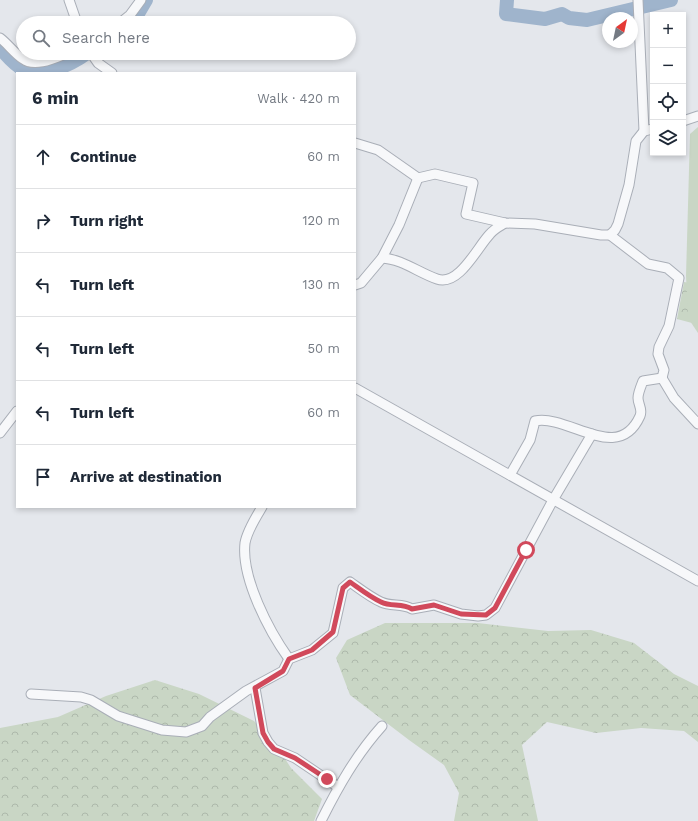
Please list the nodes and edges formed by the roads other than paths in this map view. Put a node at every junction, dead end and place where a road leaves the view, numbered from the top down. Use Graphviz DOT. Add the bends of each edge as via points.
graph roads {
  1 [pos="69,0"];
  2 [pos="141,0"];
  3 [pos="638,0"];
  4 [pos="75,16"];
  5 [pos="129,16"];
  6 [pos="0,38"];
  7 [pos="16,51"];
  8 [pos="25,60"];
  9 [pos="46,60"];
  10 [pos="96,60"];
  11 [pos="111,72"];
  12 [pos="698,116"];
  13 [pos="686,121"];
  14 [pos="648,130"];
  15 [pos="356,143"];
  16 [pos="418,178"];
  17 [pos="505,223"];
  18 [pos="610,235"];
  19 [pos="382,258"];
  20 [pos="356,285"];
  21 [pos="662,378"];
  22 [pos="356,389"];
  23 [pos="16,412"];
  24 [pos="698,424"];
  25 [pos="0,433"];
  26 [pos="592,434"];
  27 [pos="510,476"];
  28 [pos="553,500"];
  29 [pos="262,508"];
  30 [pos="698,581"];
  31 [pos="289,659"];
  32 [pos="255,688"];
  33 [pos="32,694"];
  34 [pos="382,726"];
  35 [pos="338,786"];
  36 [pos="321,821"];
  1 -- 4 [label="street"];
  2 -- 5 [label="street"];
  3 -- 14 [label="street"];
  6 -- 7 [label="street"];
  8 -- 9 [label="street"];
  10 -- 11 [label="street"];
  12 -- 13 [label="street"];
  14 -- 18 [label="street" via="636,141 629,185 618,224"];
  15 -- 16 [label="street" via="378,150"];
  16 -- 17 [label="street" via="435,174 473,183 466,214"];
  16 -- 19 [label="street"];
  17 -- 18 [label="street" via="535,224"];
  17 -- 19 [label="street" via="490,234 464,267 448,280 439,280 391,259"];
  18 -- 21 [label="street" via="648,264 667,268 679,278 669,326 659,347 658,354 664,370"];
  19 -- 20 [label="street" via="361,283"];
  21 -- 24 [label="street" via="674,398"];
  21 -- 26 [label="street" via="643,381 638,399 640,416 631,429 614,438 602,438"];
  22 -- 27 [label="street"];
  23 -- 25 [label="street"];
  26 -- 27 [label="street" via="552,420 535,421 530,440"];
  26 -- 28 [label="street"];
  27 -- 28 [label="street"];
  28 -- 30 [label="street"];
  28 -- 31 [label="street" via="495,608 486,615 461,614 434,605 412,609 405,605 394,606 381,602 350,582 343,588 333,632 312,650"];
  29 -- 31 [label="street" via="245,542 247,569 259,607"];
  31 -- 32 [label="street" via="283,671"];
  32 -- 33 [label="street" via="246,691 210,717 202,726 186,732 162,730 118,716 81,697"];
  32 -- 35 [label="street" via="263,733 268,742 274,749 301,762"];
  34 -- 35 [label="street" via="363,748"];
  35 -- 36 [label="street"];
}
